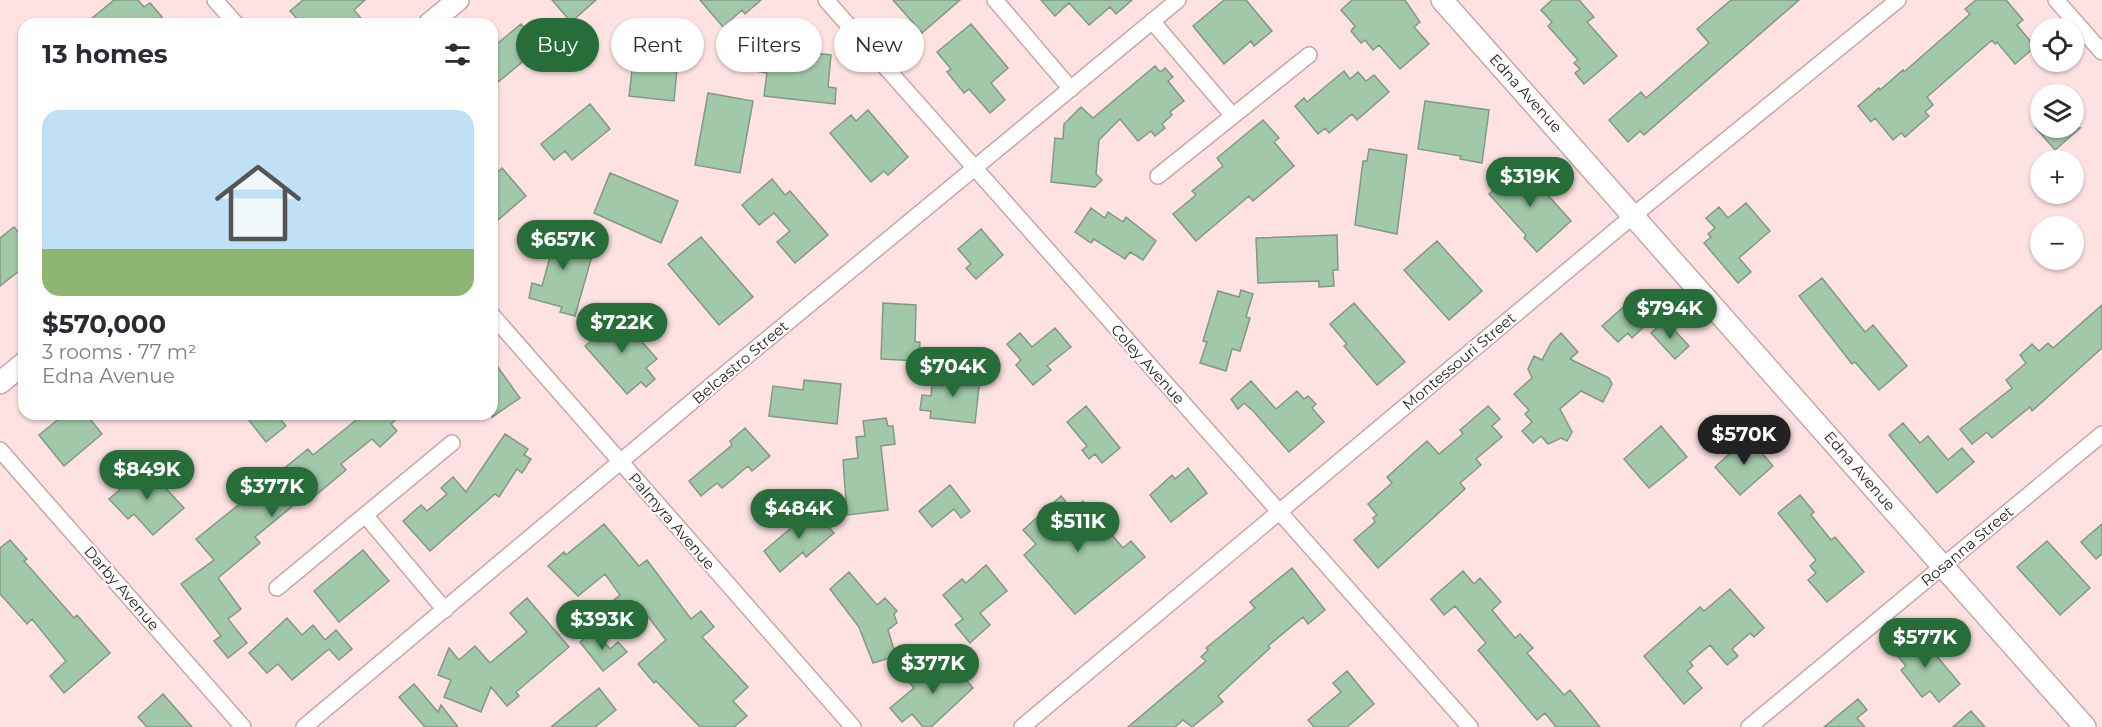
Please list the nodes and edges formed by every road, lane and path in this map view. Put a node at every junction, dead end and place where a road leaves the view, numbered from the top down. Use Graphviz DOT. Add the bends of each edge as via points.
graph roads {
  1 [pos="214,0"];
  2 [pos="458,0"];
  3 [pos="826,0"];
  4 [pos="995,0"];
  5 [pos="1178,0"];
  6 [pos="1442,0"];
  7 [pos="1898,0"];
  8 [pos="2056,0"];
  9 [pos="230,18"];
  10 [pos="436,18"];
  11 [pos="1152,21"];
  12 [pos="2102,51"];
  13 [pos="1309,55"];
  14 [pos="1071,89"];
  15 [pos="1233,116"];
  16 [pos="975,169"];
  17 [pos="1158,176"];
  18 [pos="1634,215"];
  19 [pos="498,322"];
  20 [pos="18,368"];
  21 [pos="0,383"];
  22 [pos="2102,434"];
  23 [pos="452,443"];
  24 [pos="0,450"];
  25 [pos="622,463"];
  26 [pos="1279,510"];
  27 [pos="365,515"];
  28 [pos="1943,566"];
  29 [pos="277,588"];
  30 [pos="445,610"];
  31 [pos="243,727"];
  32 [pos="304,727"];
  33 [pos="853,727"];
  34 [pos="1022,727"];
  35 [pos="1470,727"];
  36 [pos="1749,727"];
  37 [pos="2085,727"];
  1 -- 9 [label="street"];
  2 -- 10 [label="street"];
  3 -- 16 [label="street, Coley Avenue"];
  4 -- 14 [label="street"];
  5 -- 11 [label="street, Belcastro Street"];
  6 -- 18 [label="street, Edna Avenue"];
  7 -- 18 [label="street, Montessouri Street"];
  8 -- 12 [label="street"];
  11 -- 14 [label="street, Belcastro Street"];
  11 -- 15 [label="street"];
  13 -- 15 [label="street"];
  14 -- 16 [label="street, Belcastro Street"];
  15 -- 17 [label="street"];
  16 -- 25 [label="street, Belcastro Street"];
  16 -- 26 [label="street, Coley Avenue"];
  18 -- 26 [label="street, Montessouri Street"];
  18 -- 28 [label="street, Edna Avenue"];
  19 -- 25 [label="street, Palmyra Avenue"];
  20 -- 21 [label="street"];
  22 -- 28 [label="street, Rosanna Street"];
  23 -- 27 [label="street"];
  24 -- 31 [label="street, Darby Avenue"];
  25 -- 30 [label="street, Belcastro Street"];
  25 -- 33 [label="street, Palmyra Avenue"];
  26 -- 34 [label="street, Montessouri Street"];
  26 -- 35 [label="street, Coley Avenue"];
  27 -- 29 [label="street"];
  27 -- 30 [label="street"];
  28 -- 36 [label="street, Rosanna Street"];
  28 -- 37 [label="street, Edna Avenue"];
  30 -- 32 [label="street, Belcastro Street"];
}
